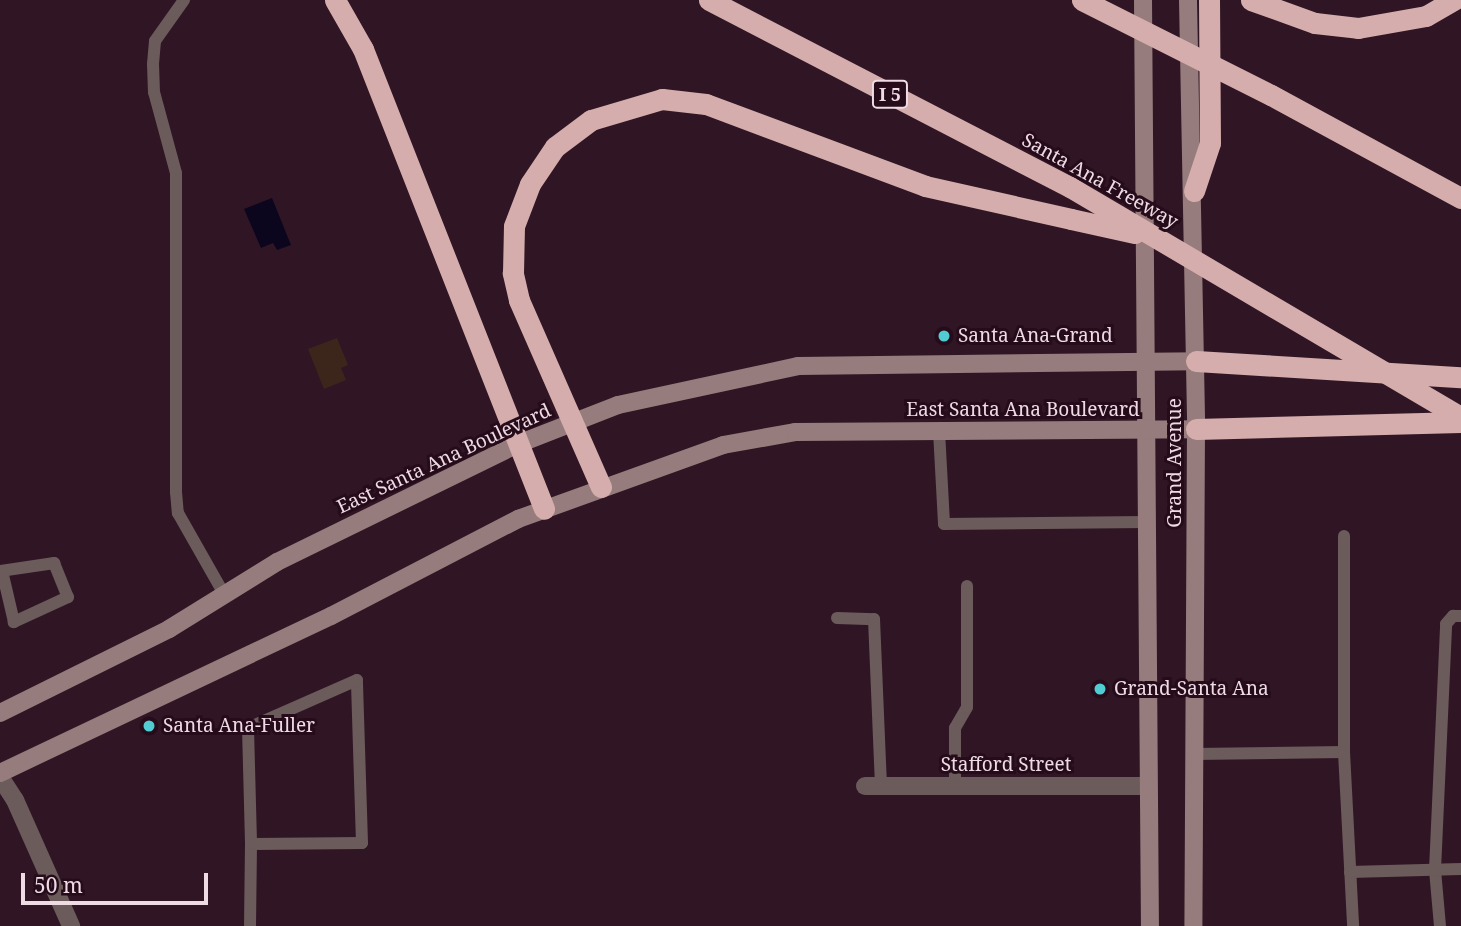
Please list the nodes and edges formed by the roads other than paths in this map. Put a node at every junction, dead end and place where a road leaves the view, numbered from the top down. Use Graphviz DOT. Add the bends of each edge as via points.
graph roads {
  1 [pos="184,0"];
  2 [pos="335,0"];
  3 [pos="709,0"];
  4 [pos="1082,0"];
  5 [pos="1143,0"];
  6 [pos="1188,0"];
  7 [pos="1209,0"];
  8 [pos="1251,0"];
  9 [pos="1454,0"];
  10 [pos="1194,191"];
  11 [pos="1461,198"];
  12 [pos="1154,237"];
  13 [pos="1145,361"];
  14 [pos="1196,361"];
  15 [pos="1461,377"];
  16 [pos="1461,417"];
  17 [pos="573,422"];
  18 [pos="1461,422"];
  19 [pos="1196,429"];
  20 [pos="1146,430"];
  21 [pos="939,431"];
  22 [pos="517,444"];
  23 [pos="601,487"];
  24 [pos="544,509"];
  25 [pos="1146,522"];
  26 [pos="1345,537"];
  27 [pos="1,571"];
  28 [pos="967,586"];
  29 [pos="224,594"];
  30 [pos="1461,616"];
  31 [pos="837,618"];
  32 [pos="0,713"];
  33 [pos="1345,752"];
  34 [pos="1194,754"];
  35 [pos="0,775"];
  36 [pos="873,786"];
  37 [pos="955,786"];
  38 [pos="1148,786"];
  39 [pos="251,844"];
  40 [pos="1461,869"];
  41 [pos="1435,870"];
  42 [pos="1350,872"];
  43 [pos="71,926"];
  44 [pos="250,926"];
  45 [pos="1150,926"];
  46 [pos="1193,926"];
  47 [pos="1353,926"];
  48 [pos="1440,926"];
  1 -- 29 [label="lane" via="155,41 153,64 154,92 176,173 176,492 178,513"];
  2 -- 22 [label="highway" via="363,49"];
  3 -- 12 [label="highway, Santa Ana Freeway / I 5, bridge" via="1070,187"];
  4 -- 11 [label="highway, bridge"];
  5 -- 13 [label="main road, Grand Avenue"];
  6 -- 10 [label="main road, Grand Avenue" via="1188,146"];
  7 -- 10 [label="highway" via="1210,143"];
  8 -- 9 [label="highway" via="1315,23 1358,28 1426,16"];
  10 -- 14 [label="main road, Grand Avenue"];
  12 -- 16 [label="highway, Santa Ana Freeway / I 5, bridge"];
  12 -- 17 [label="highway, bridge" via="925,186 706,104 662,99 607,112 555,147 530,184 514,226 513,273 519,300"];
  13 -- 14 [label="main road, East Santa Ana Boulevard"];
  13 -- 17 [label="main road, East Santa Ana Boulevard" via="798,366 706,383 618,405"];
  13 -- 20 [label="main road, Grand Avenue"];
  14 -- 15 [label="highway"];
  14 -- 19 [label="main road, Grand Avenue"];
  17 -- 22 [label="main road, East Santa Ana Boulevard"];
  17 -- 23 [label="highway"];
  18 -- 19 [label="highway"];
  19 -- 20 [label="main road, East Santa Ana Boulevard"];
  19 -- 34 [label="main road, Grand Avenue"];
  20 -- 21 [label="main road, East Santa Ana Boulevard"];
  20 -- 25 [label="main road, Grand Avenue"];
  21 -- 23 [label="main road, East Santa Ana Boulevard" via="795,432 723,445"];
  21 -- 25 [label="lane" via="944,524"];
  22 -- 24 [label="highway"];
  22 -- 29 [label="main road, East Santa Ana Boulevard" via="277,562"];
  23 -- 24 [label="main road, East Santa Ana Boulevard"];
  24 -- 35 [label="main road, East Santa Ana Boulevard"];
  25 -- 38 [label="main road, Grand Avenue"];
  26 -- 33 [label="lane"];
  27 -- 27 [label="lane" via="54,563 68,597 14,622"];
  28 -- 37 [label="lane" via="967,707 955,728"];
  29 -- 32 [label="main road, East Santa Ana Boulevard" via="169,629"];
  30 -- 41 [label="lane" via="1453,616 1446,624"];
  31 -- 36 [label="lane" via="874,618"];
  33 -- 34 [label="lane"];
  33 -- 42 [label="lane"];
  34 -- 46 [label="main road, Grand Avenue"];
  35 -- 43 [label="street"];
  36 -- 37 [label="street, Stafford Street"];
  37 -- 38 [label="street, Stafford Street"];
  38 -- 45 [label="main road, Grand Avenue"];
  39 -- 39 [label="lane" via="362,843 357,680 248,728"];
  39 -- 44 [label="lane"];
  40 -- 41 [label="lane"];
  41 -- 42 [label="lane"];
  41 -- 48 [label="lane"];
  42 -- 47 [label="lane"];
}
